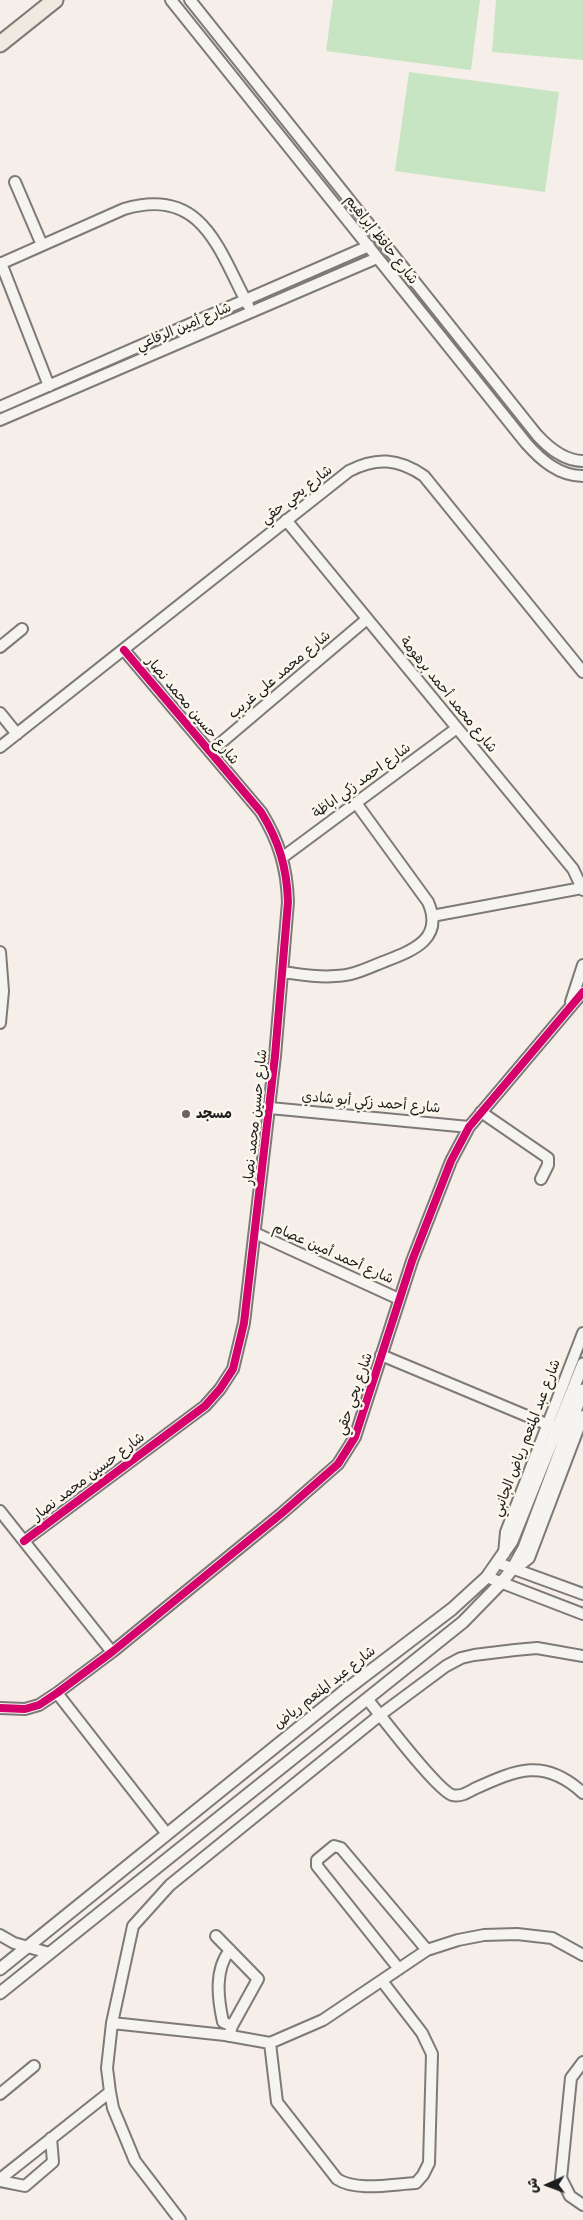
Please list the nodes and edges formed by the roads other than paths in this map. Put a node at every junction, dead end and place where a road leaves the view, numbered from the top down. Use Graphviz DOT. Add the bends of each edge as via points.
graph roads {
  1 [pos="55,0"];
  2 [pos="190,0"];
  3 [pos="173,1"];
  4 [pos="0,44"];
  5 [pos="318,160"];
  6 [pos="308,169"];
  7 [pos="15,182"];
  8 [pos="42,245"];
  9 [pos="368,246"];
  10 [pos="377,258"];
  11 [pos="1,264"];
  12 [pos="246,300"];
  13 [pos="252,312"];
  14 [pos="134,350"];
  15 [pos="138,362"];
  16 [pos="50,386"];
  17 [pos="499,386"];
  18 [pos="487,396"];
  19 [pos="0,408"];
  20 [pos="0,420"];
  21 [pos="583,461"];
  22 [pos="583,476"];
  23 [pos="286,520"];
  24 [pos="367,619"];
  25 [pos="22,629"];
  26 [pos="0,647"];
  27 [pos="124,650"];
  28 [pos="583,672"];
  29 [pos="0,713"];
  30 [pos="457,728"];
  31 [pos="17,734"];
  32 [pos="0,747"];
  33 [pos="210,752"];
  34 [pos="356,803"];
  35 [pos="283,857"];
  36 [pos="583,889"];
  37 [pos="432,916"];
  38 [pos="0,952"];
  39 [pos="583,965"];
  40 [pos="282,972"];
  41 [pos="583,992"];
  42 [pos="570,1006"];
  43 [pos="0,1023"];
  44 [pos="270,1108"];
  45 [pos="481,1112"];
  46 [pos="469,1126"];
  47 [pos="541,1179"];
  48 [pos="255,1233"];
  49 [pos="400,1299"];
  50 [pos="583,1333"];
  51 [pos="382,1355"];
  52 [pos="583,1364"];
  53 [pos="583,1390"];
  54 [pos="583,1416"];
  55 [pos="551,1426"];
  56 [pos="0,1511"];
  57 [pos="24,1541"];
  58 [pos="501,1559"];
  59 [pos="514,1567"];
  60 [pos="487,1577"];
  61 [pos="502,1582"];
  62 [pos="583,1594"];
  63 [pos="583,1614"];
  64 [pos="112,1652"];
  65 [pos="583,1656"];
  66 [pos="57,1693"];
  67 [pos="368,1700"];
  68 [pos="0,1708"];
  69 [pos="380,1715"];
  70 [pos="239,1776"];
  71 [pos="583,1793"];
  72 [pos="249,1794"];
  73 [pos="207,1801"];
  74 [pos="218,1817"];
  75 [pos="167,1834"];
  76 [pos="0,1935"];
  77 [pos="216,1936"];
  78 [pos="28,1947"];
  79 [pos="230,1950"];
  80 [pos="428,1950"];
  81 [pos="49,1953"];
  82 [pos="583,1955"];
  83 [pos="0,1969"];
  84 [pos="399,1969"];
  85 [pos="382,1981"];
  86 [pos="0,1993"];
  87 [pos="112,2023"];
  88 [pos="230,2031"];
  89 [pos="270,2042"];
  90 [pos="583,2062"];
  91 [pos="34,2066"];
  92 [pos="110,2092"];
  93 [pos="0,2094"];
  94 [pos="51,2138"];
  95 [pos="0,2180"];
  96 [pos="583,2205"];
  97 [pos="180,2220"];
  1 -- 4 [label="main road"];
  2 -- 5 [label="street, شارع حافظ إبراهيم"];
  3 -- 6 [label="street, شارع حافظ إبراهيم"];
  5 -- 6 [label="street"];
  5 -- 17 [label="street, شارع حافظ إبراهيم"];
  6 -- 9 [label="street, شارع حافظ إبراهيم"];
  7 -- 8 [label="street"];
  8 -- 11 [label="street"];
  8 -- 12 [label="street" via="124,209 144,203 165,203 185,210 202,223"];
  9 -- 10 [label="street, شارع حافظ إبراهيم"];
  9 -- 12 [label="street, شارع أمين الرفاعي"];
  10 -- 13 [label="street, شارع أمين الرفاعي"];
  10 -- 18 [label="street, شارع حافظ إبراهيم"];
  11 -- 16 [label="street"];
  12 -- 13 [label="street"];
  12 -- 14 [label="street, شارع أمين الرفاعي"];
  13 -- 15 [label="street, شارع أمين الرفاعي"];
  14 -- 15 [label="street"];
  14 -- 16 [label="street, شارع أمين الرفاعي"];
  15 -- 20 [label="street, شارع أمين الرفاعي"];
  16 -- 19 [label="street, شارع أمين الرفاعي"];
  17 -- 18 [label="street"];
  17 -- 21 [label="street, شارع حافظ إبراهيم" via="546,444 566,458"];
  18 -- 22 [label="street, شارع حافظ إبراهيم" via="537,455 562,473"];
  23 -- 24 [label="street, شارع محمد أحمد برهومة"];
  23 -- 27 [label="street, شارع يحي حقي"];
  23 -- 28 [label="street, شارع يحي حقي" via="349,471 363,464 395,461 410,467 424,476"];
  24 -- 30 [label="street, شارع محمد أحمد برهومة"];
  24 -- 33 [label="street, شارع محمد على غريب"];
  25 -- 26 [label="street"];
  27 -- 31 [label="street, شارع يحي حقي"];
  27 -- 33 [label="street, شارع حسين محمد نصار"];
  29 -- 31 [label="street"];
  30 -- 34 [label="street, شارع احمد زكي اباظة"];
  30 -- 36 [label="street, شارع محمد أحمد برهومة" via="573,869"];
  31 -- 32 [label="street, شارع يحي حقي"];
  33 -- 35 [label="street, شارع حسين محمد نصار" via="261,812"];
  34 -- 35 [label="street, شارع احمد زكي اباظة"];
  34 -- 37 [label="street" via="424,897"];
  35 -- 40 [label="street, شارع حسين محمد نصار" via="288,879 288,902"];
  36 -- 37 [label="street"];
  37 -- 40 [label="street" via="430,933 418,948 361,971 336,976"];
  38 -- 43 [label="street" via="3,991"];
  39 -- 42 [label="street"];
  40 -- 44 [label="street, شارع حسين محمد نصار"];
  41 -- 42 [label="street, شارع يحي حقي"];
  42 -- 45 [label="street, شارع يحي حقي"];
  44 -- 46 [label="street, شارع أحمد زكي أبو شادي"];
  44 -- 48 [label="street, شارع حسين محمد نصار"];
  45 -- 46 [label="street, شارع يحي حقي"];
  45 -- 47 [label="street" via="546,1156 549,1163"];
  46 -- 49 [label="street, شارع يحي حقي" via="437,1194"];
  48 -- 49 [label="street, شارع أحمد أمين عصام"];
  48 -- 57 [label="street, شارع حسين محمد نصار" via="240,1346 233,1369 220,1389 205,1406"];
  49 -- 51 [label="street, شارع يحي حقي"];
  50 -- 55 [label="street, شارع عبد المنعم رياض الجانبي"];
  51 -- 55 [label="street"];
  51 -- 64 [label="street, شارع يحي حقي" via="355,1437 338,1464"];
  52 -- 55 [label="street, شارع عبد المنعم رياض"];
  53 -- 59 [label="street"];
  54 -- 59 [label="street" via="528,1558"];
  55 -- 58 [label="street, شارع عبد المنعم رياض" via="518,1526"];
  56 -- 57 [label="street"];
  57 -- 64 [label="street"];
  58 -- 59 [label="street"];
  58 -- 60 [label="street, شارع عبد المنعم رياض"];
  59 -- 61 [label="street"];
  59 -- 62 [label="street"];
  60 -- 61 [label="street"];
  60 -- 70 [label="street, شارع عبد المنعم رياض" via="452,1609"];
  61 -- 63 [label="street"];
  61 -- 67 [label="street" via="463,1622"];
  64 -- 66 [label="street, شارع يحي حقي"];
  65 -- 69 [label="street" via="537,1648 461,1658"];
  66 -- 68 [label="street, شارع يحي حقي" via="39,1705 25,1709"];
  66 -- 75 [label="street"];
  67 -- 69 [label="street"];
  67 -- 72 [label="street"];
  69 -- 71 [label="street" via="450,1794 461,1796 511,1772 528,1770 547,1771 560,1776"];
  69 -- 87 [label="street" via="170,1885 140,1917 129,1937"];
  70 -- 72 [label="street" via="238,1787 244,1794"];
  70 -- 73 [label="street, شارع عبد المنعم رياض"];
  72 -- 74 [label="street"];
  73 -- 74 [label="street" via="215,1805"];
  73 -- 75 [label="street, شارع عبد المنعم رياض"];
  74 -- 81 [label="street"];
  75 -- 78 [label="street, شارع عبد المنعم رياض"];
  76 -- 78 [label="street"];
  77 -- 79 [label="street"];
  78 -- 81 [label="street"];
  78 -- 83 [label="street, شارع عبد المنعم رياض"];
  79 -- 88 [label="street" via="221,1969 219,2002 223,2022"];
  79 -- 88 [label="street" via="258,1981"];
  80 -- 82 [label="street" via="484,1935 517,1934 552,1938"];
  80 -- 84 [label="street"];
  80 -- 84 [label="street" via="341,1848 334,1846 317,1860 318,1869"];
  81 -- 86 [label="street"];
  84 -- 85 [label="street"];
  85 -- 89 [label="street" via="323,2020"];
  85 -- 89 [label="street" via="422,2032 432,2054 430,2163 424,2176 416,2183 363,2185 342,2183 337,2179 277,2102"];
  87 -- 88 [label="street"];
  87 -- 92 [label="street" via="107,2068"];
  88 -- 89 [label="street"];
  90 -- 96 [label="street" via="571,2078 561,2178 570,2196"];
  91 -- 93 [label="street"];
  92 -- 94 [label="street"];
  92 -- 97 [label="street" via="113,2108 135,2161"];
  94 -- 95 [label="street"];
  94 -- 95 [label="street" via="53,2162 25,2186"];
}
